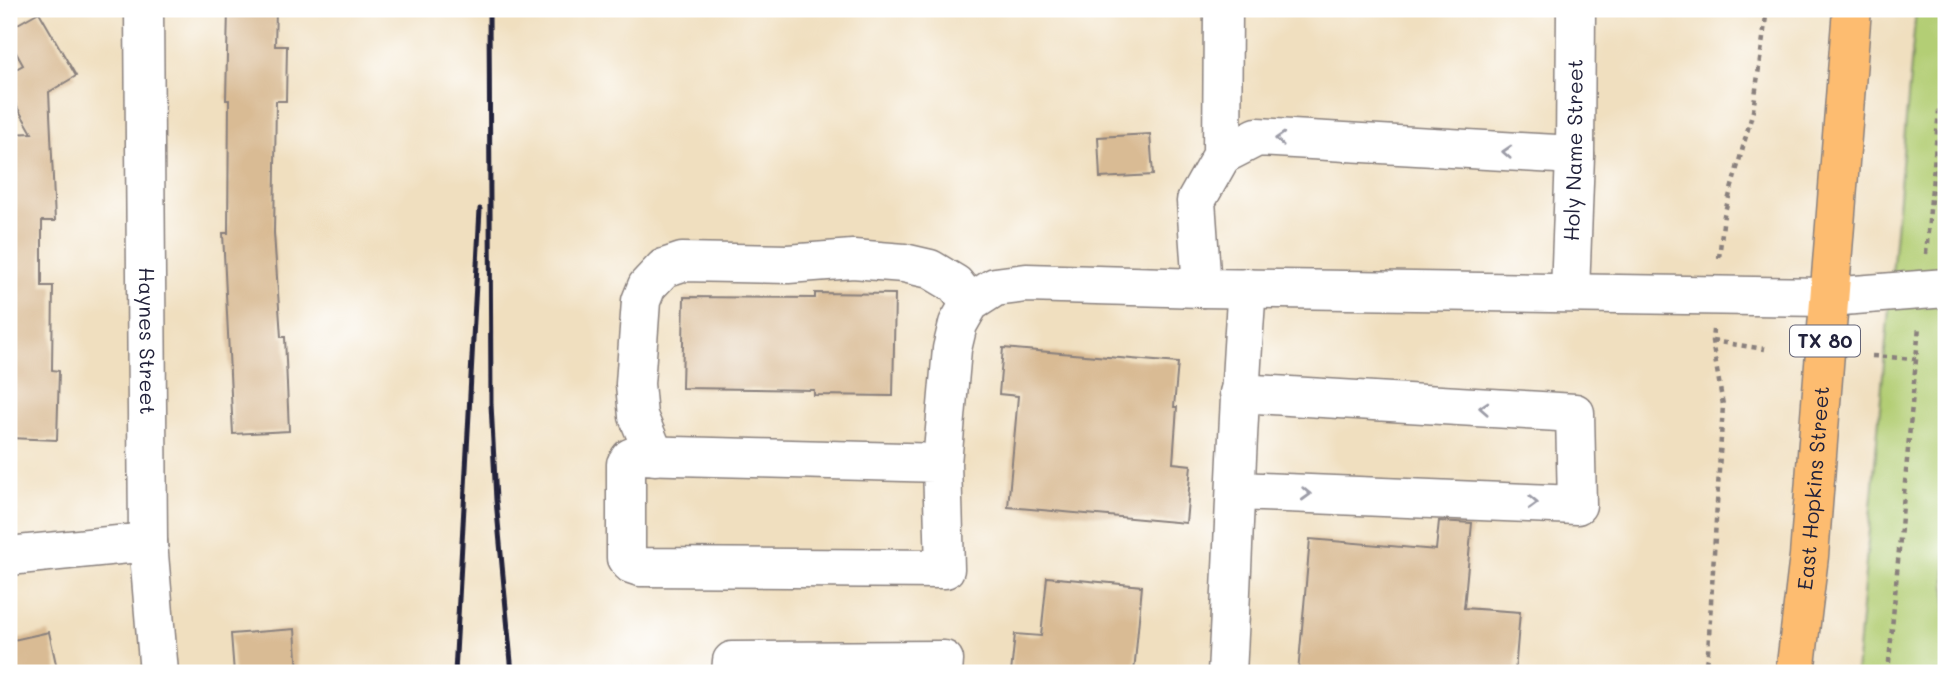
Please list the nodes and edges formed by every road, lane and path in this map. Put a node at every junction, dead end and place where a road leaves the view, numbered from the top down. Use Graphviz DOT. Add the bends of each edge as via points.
graph roads {
  1 [pos="144,9"];
  2 [pos="1223,9"];
  3 [pos="1576,9"];
  4 [pos="1766,9"];
  5 [pos="1852,9"];
  6 [pos="1946,77"];
  7 [pos="1222,155"];
  8 [pos="1575,156"];
  9 [pos="1202,288"];
  10 [pos="1247,288"];
  11 [pos="1934,289"];
  12 [pos="1570,292"];
  13 [pos="1715,295"];
  14 [pos="1829,297"];
  15 [pos="970,303"];
  16 [pos="1712,341"];
  17 [pos="1765,349"];
  18 [pos="1872,356"];
  19 [pos="1916,359"];
  20 [pos="1239,393"];
  21 [pos="655,456"];
  22 [pos="942,463"];
  23 [pos="1237,491"];
  24 [pos="148,542"];
  25 [pos="9,555"];
  26 [pos="830,667"];
  27 [pos="159,673"];
  28 [pos="732,673"];
  29 [pos="943,673"];
  30 [pos="1227,673"];
  31 [pos="1704,673"];
  32 [pos="1796,673"];
  33 [pos="1888,673"];
  1 -- 24 [label="street, Haynes Street"];
  2 -- 7 [label="street"];
  3 -- 8 [label="street, Holy Name Street"];
  4 -- 13 [label="path" via="1753,111 1724,215"];
  5 -- 14 [label="main road, East Hopkins Street / TX 80"];
  6 -- 11 [label="path" via="1939,110"];
  8 -- 7 [label="street, one-way" via="1257,137"];
  7 -- 9 [label="street" via="1196,201"];
  8 -- 12 [label="street, Holy Name Street"];
  9 -- 10 [label="street"];
  9 -- 15 [label="street" via="1026,283 995,287"];
  10 -- 12 [label="street"];
  10 -- 20 [label="street"];
  11 -- 14 [label="street"];
  11 -- 19 [label="path"];
  12 -- 13 [label="street"];
  13 -- 14 [label="street"];
  13 -- 16 [label="path"];
  14 -- 32 [label="main road, East Hopkins Street / TX 80"];
  15 -- 21 [label="street" via="955,284 930,269 904,263 853,259 788,264 682,262 664,268 642,301 635,384 638,416"];
  15 -- 22 [label="street" via="958,324 952,349"];
  16 -- 17 [label="path"];
  16 -- 31 [label="path" via="1723,405"];
  18 -- 19 [label="path"];
  19 -- 33 [label="path"];
  20 -- 23 [label="street"];
  23 -- 20 [label="street, one-way" via="1577,505 1575,413"];
  21 -- 22 [label="street"];
  21 -- 22 [label="street" via="637,455 626,464 626,558 640,567 944,569"];
  23 -- 30 [label="street"];
  24 -- 25 [label="street"];
  24 -- 27 [label="street, Haynes Street"];
  26 -- 28 [label="street" via="732,661"];
  26 -- 29 [label="street" via="944,660"];
}
